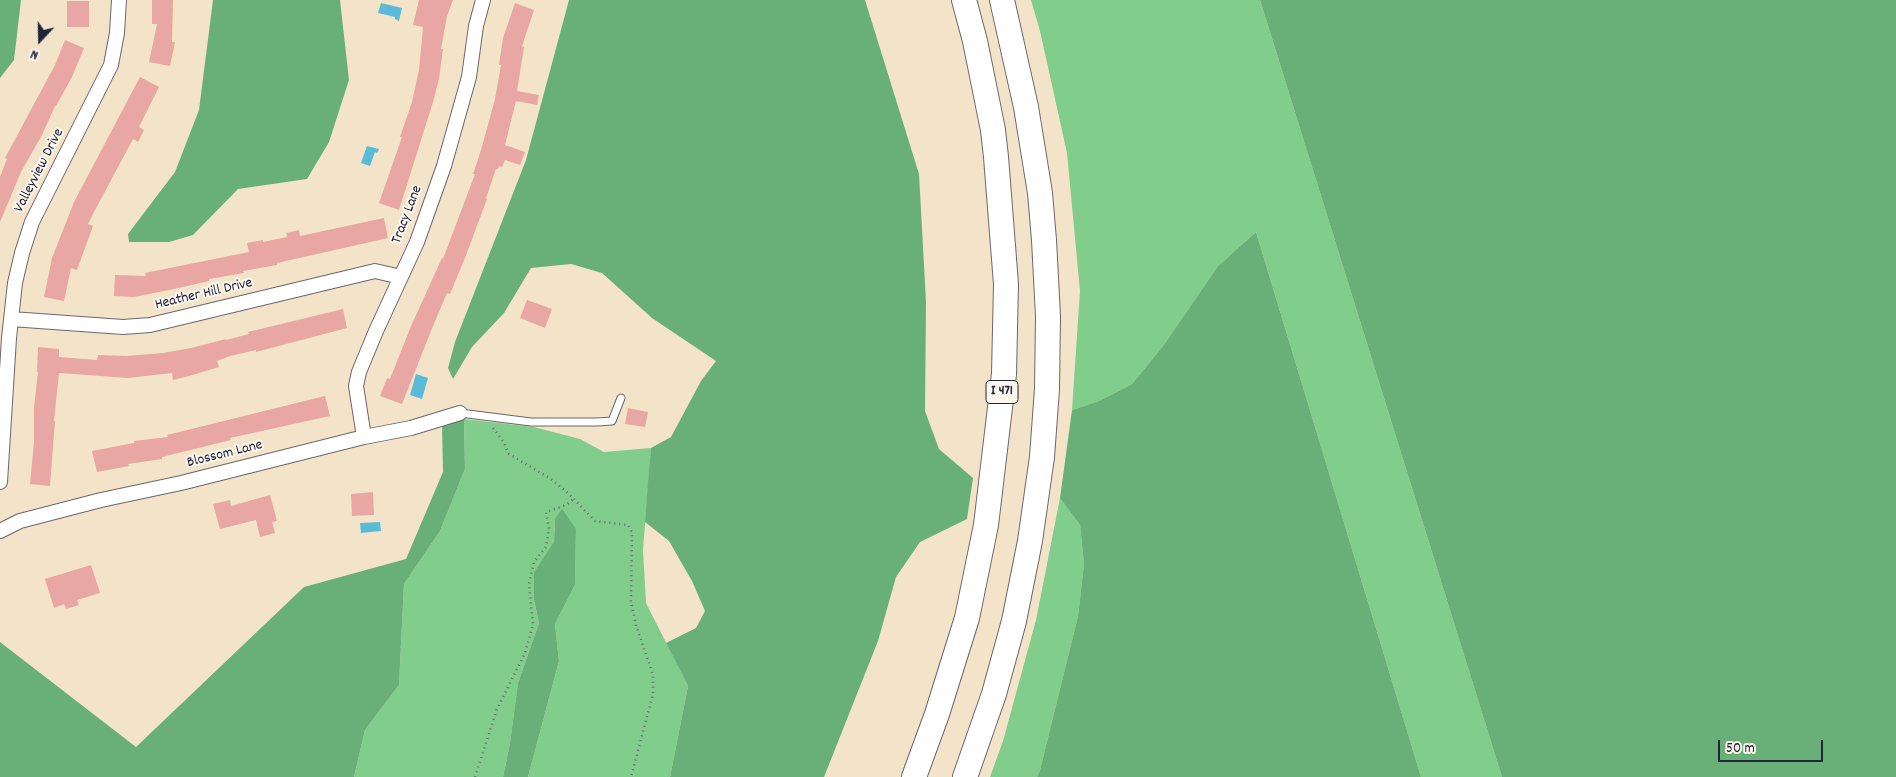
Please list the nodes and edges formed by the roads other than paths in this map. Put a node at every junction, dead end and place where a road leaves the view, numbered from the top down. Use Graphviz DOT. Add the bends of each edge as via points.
graph roads {
  1 [pos="119,0"];
  2 [pos="483,0"];
  3 [pos="964,0"];
  4 [pos="1002,0"];
  5 [pos="401,277"];
  6 [pos="11,319"];
  7 [pos="621,398"];
  8 [pos="460,414"];
  9 [pos="364,437"];
  10 [pos="0,482"];
  11 [pos="0,530"];
  12 [pos="914,777"];
  13 [pos="965,777"];
  1 -- 6 [label="street, Valleyview Drive" via="111,65 32,222 15,283"];
  2 -- 5 [label="street, Tracy Lane" via="469,77 453,137 424,224"];
  3 -- 12 [label="highway, I 471" via="975,41 996,157 1006,284 1004,374 986,525 967,618"];
  4 -- 13 [label="highway" via="1026,106 1040,193 1048,316 1047,389 1042,457 1014,621 994,694"];
  5 -- 6 [label="street, Heather Hill Drive" via="375,271 150,325 123,327"];
  5 -- 9 [label="street, Tracy Lane" via="359,372 356,386"];
  6 -- 10 [label="street, Valleyview Drive"];
  7 -- 8 [label="lane" via="612,420 597,422 531,422"];
  8 -- 9 [label="street, Blossom Lane"];
  9 -- 11 [label="street, Blossom Lane" via="20,521"];
}
